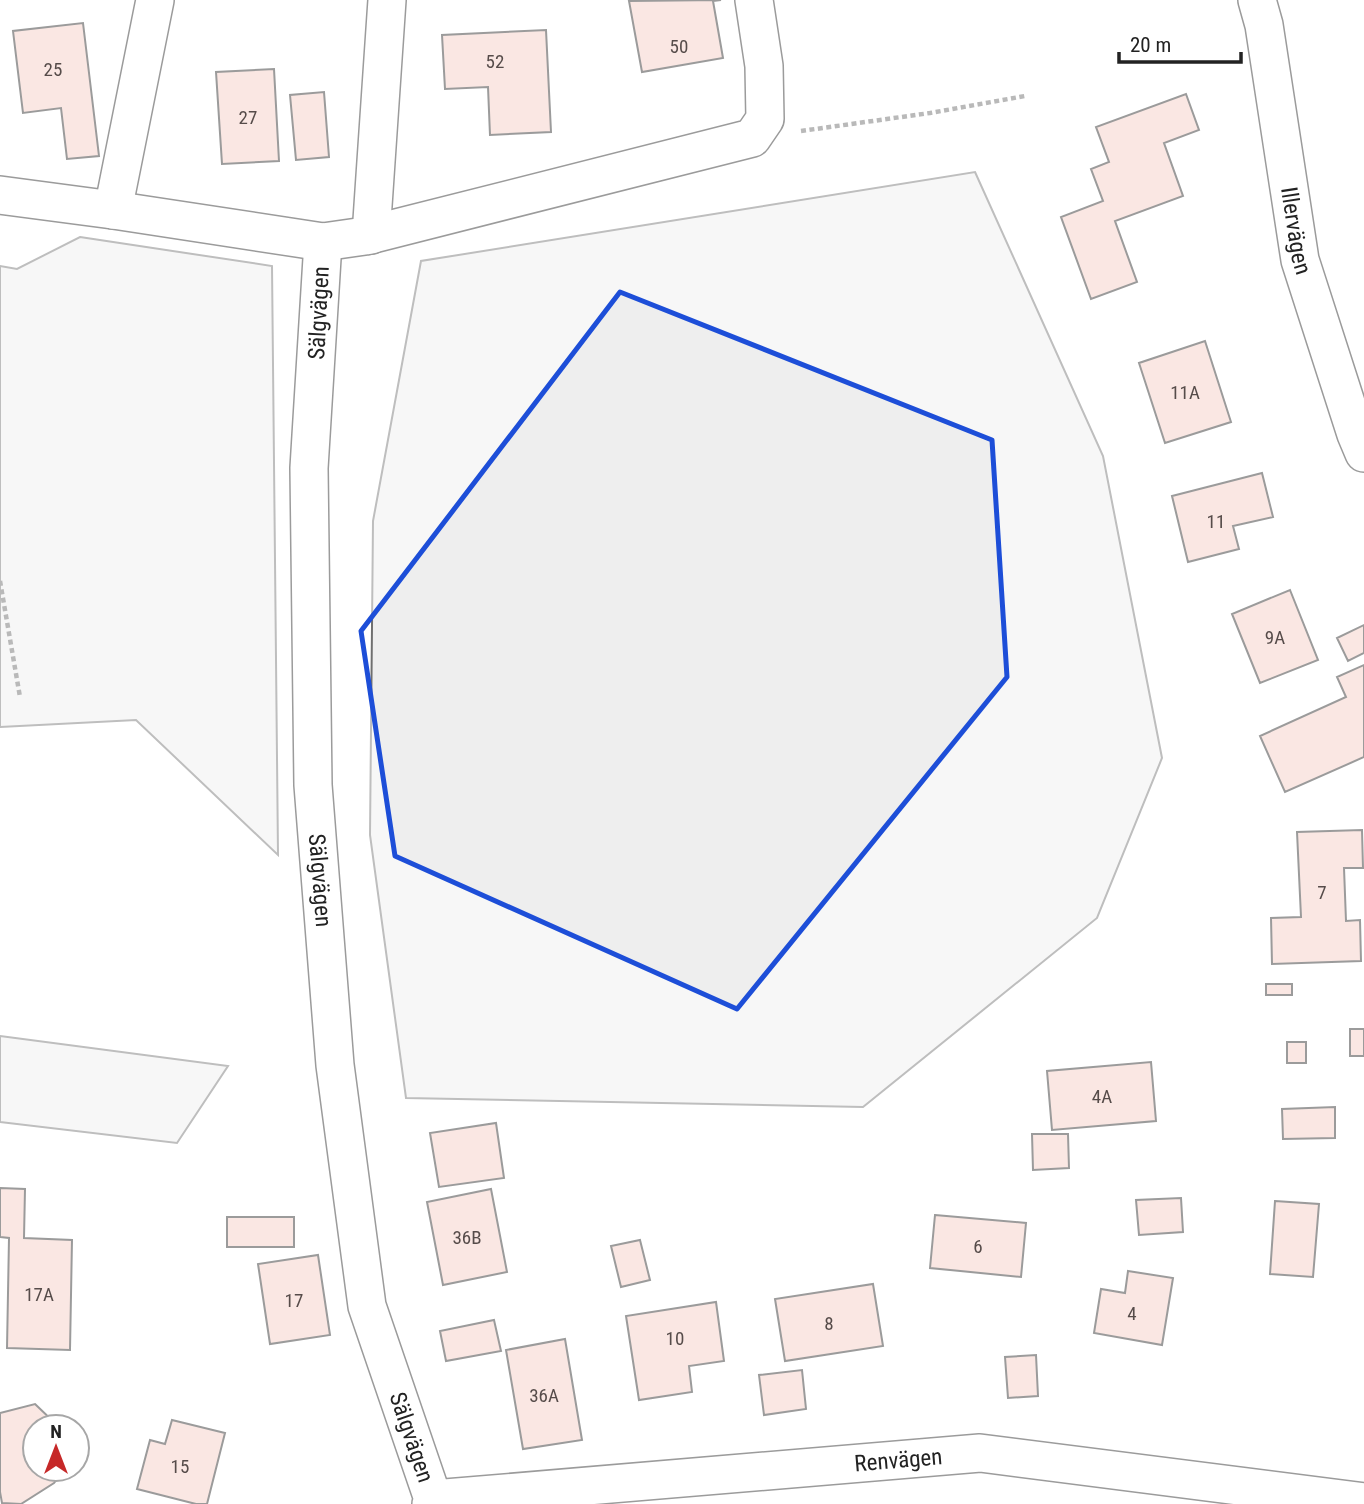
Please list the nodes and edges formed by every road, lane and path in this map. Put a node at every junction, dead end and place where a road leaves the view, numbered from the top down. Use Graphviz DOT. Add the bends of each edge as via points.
graph roads {
  1 [pos="155,0"];
  2 [pos="387,0"];
  3 [pos="754,0"];
  4 [pos="1257,0"];
  5 [pos="1025,96"];
  6 [pos="752,138"];
  7 [pos="0,195"];
  8 [pos="113,210"];
  9 [pos="371,235"];
  10 [pos="323,242"];
  11 [pos="1364,453"];
  12 [pos="0,581"];
  13 [pos="20,697"];
  14 [pos="432,1502"];
  15 [pos="1364,1502"];
  1 -- 8 [label="street"];
  2 -- 9 [label="street"];
  3 -- 6 [label="street" via="764,66 765,119"];
  4 -- 11 [label="street, Illervägen" via="1300,260"];
  5 -- 6 [label="path"];
  6 -- 9 [label="street, Sälgvägen"];
  7 -- 8 [label="street, Sälgvägen"];
  8 -- 10 [label="street, Sälgvägen"];
  9 -- 10 [label="street, Sälgvägen"];
  10 -- 14 [label="street, Sälgvägen" via="309,468 313,785 335,1065 367,1306"];
  12 -- 13 [label="path"];
  14 -- 15 [label="street, Renvägen" via="980,1453"];
}
